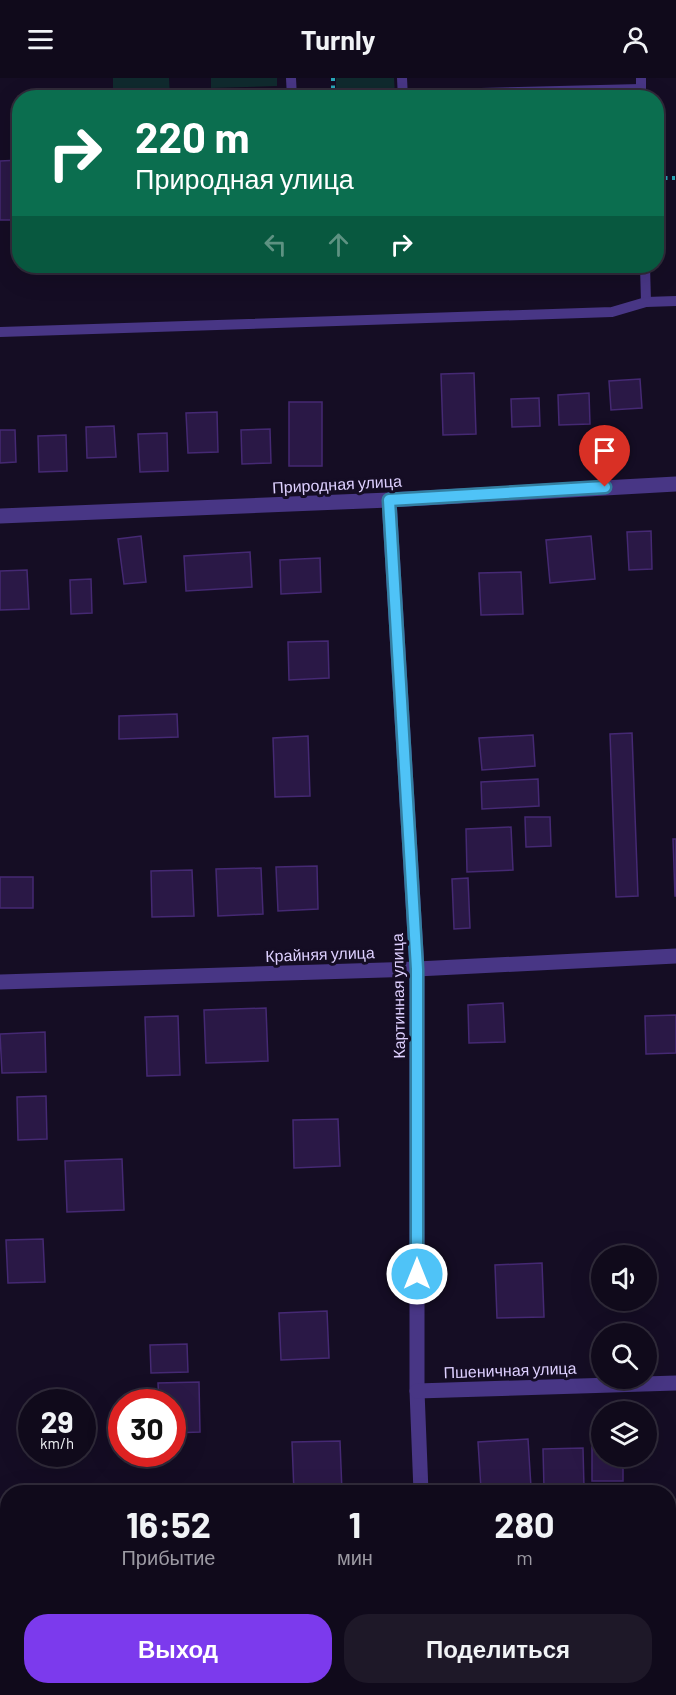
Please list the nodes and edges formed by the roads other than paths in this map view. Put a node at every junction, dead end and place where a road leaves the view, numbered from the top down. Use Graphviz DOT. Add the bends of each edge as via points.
graph roads {
  1 [pos="641,88"];
  2 [pos="582,90"];
  3 [pos="645,273"];
  4 [pos="676,301"];
  5 [pos="646,302"];
  6 [pos="0,332"];
  7 [pos="676,484"];
  8 [pos="389,500"];
  9 [pos="0,516"];
  10 [pos="676,957"];
  11 [pos="417,969"];
  12 [pos="0,982"];
  13 [pos="676,1383"];
  14 [pos="417,1391"];
  15 [pos="421,1485"];
  1 -- 2 [label="lane"];
  3 -- 5 [label="lane"];
  4 -- 5 [label="lane"];
  5 -- 6 [label="lane" via="612,312"];
  7 -- 8 [label="street, Природная улица"];
  8 -- 9 [label="street, Природная улица"];
  8 -- 11 [label="street, Картинная улица"];
  10 -- 11 [label="street, Крайняя улица"];
  11 -- 12 [label="street, Крайняя улица"];
  11 -- 14 [label="street, Картинная улица"];
  13 -- 14 [label="street, Пшеничная улица"];
  14 -- 15 [label="street, Картинная улица"];
}
